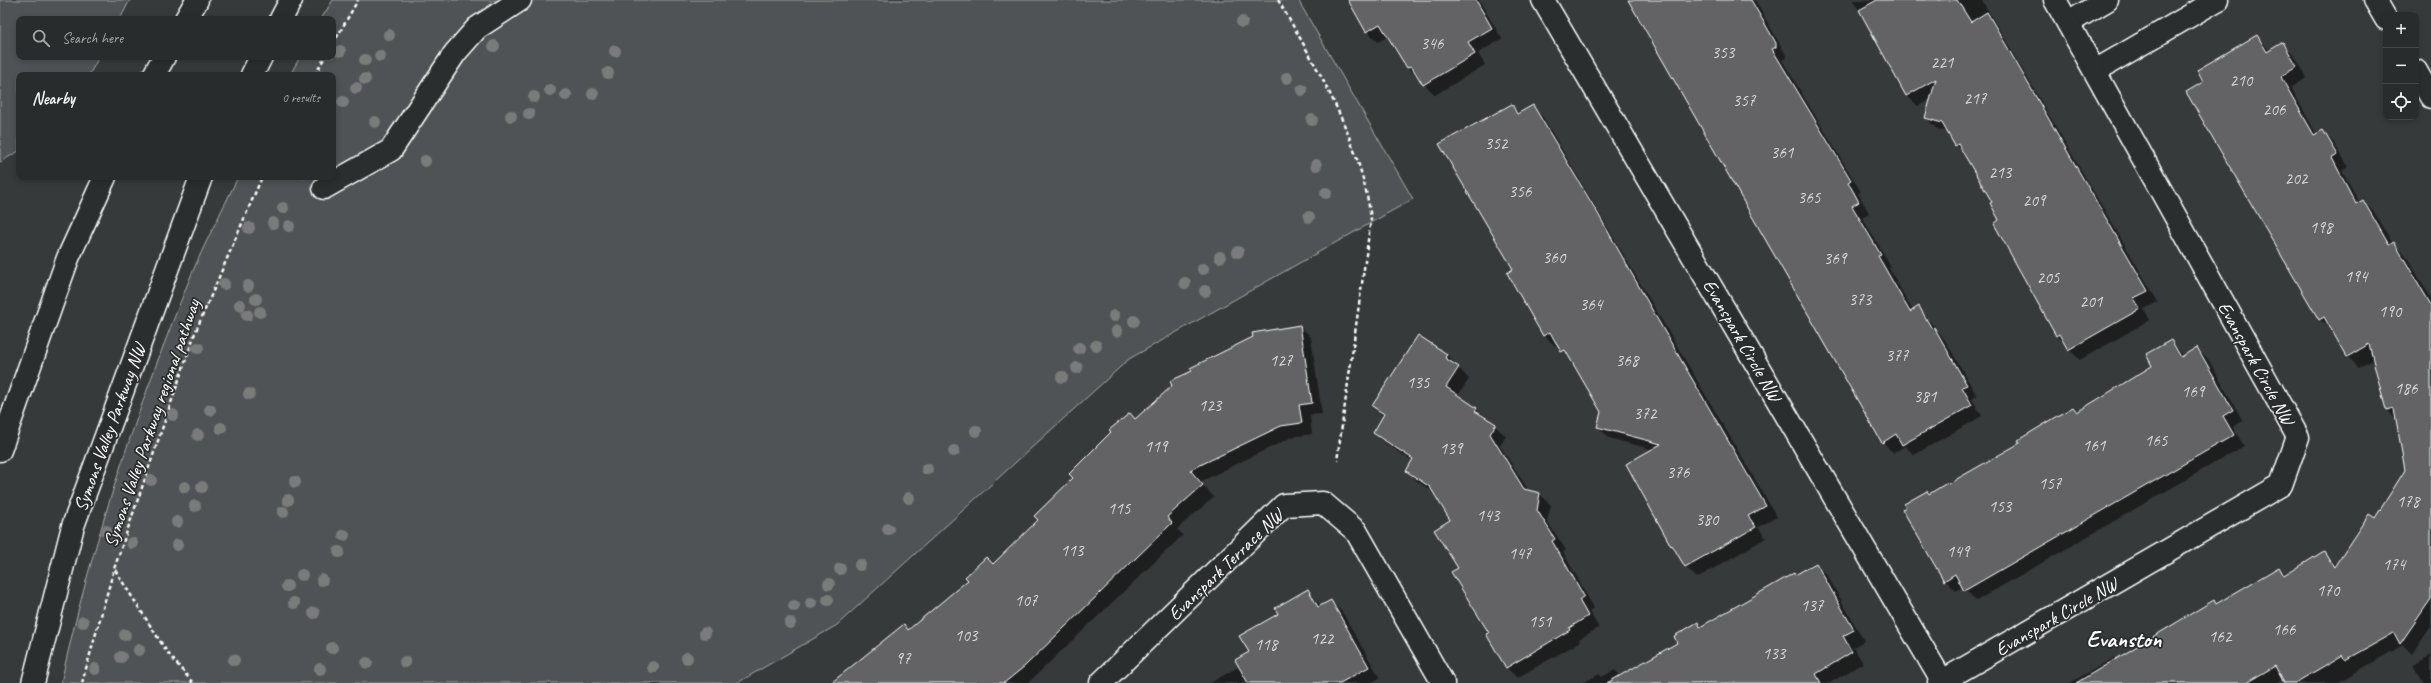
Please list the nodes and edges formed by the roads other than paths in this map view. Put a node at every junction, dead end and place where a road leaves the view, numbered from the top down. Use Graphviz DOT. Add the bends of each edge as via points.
graph roads {
  1 [pos="197,0"];
  2 [pos="291,0"];
  3 [pos="520,0"];
  4 [pos="1543,0"];
  5 [pos="2055,0"];
  6 [pos="2108,0"];
  7 [pos="2217,0"];
  8 [pos="2375,0"];
  9 [pos="2383,13"];
  10 [pos="188,16"];
  11 [pos="283,16"];
  12 [pos="2068,23"];
  13 [pos="162,60"];
  14 [pos="260,60"];
  15 [pos="2095,71"];
  16 [pos="156,72"];
  17 [pos="254,72"];
  18 [pos="2419,76"];
  19 [pos="2431,97"];
  20 [pos="104,180"];
  21 [pos="200,180"];
  22 [pos="324,188"];
  23 [pos="0,450"];
  24 [pos="1941,682"];
  25 [pos="34,683"];
  26 [pos="1101,683"];
  27 [pos="1443,683"];
  1 -- 10 [label="street"];
  2 -- 11 [label="street"];
  3 -- 22 [label="street" via="476,28 455,53 391,150"];
  4 -- 24 [label="street, Evanspark Circle NW"];
  5 -- 12 [label="street, Evanspark Circle NW"];
  6 -- 12 [label="street"];
  7 -- 15 [label="street"];
  8 -- 9 [label="street"];
  12 -- 15 [label="street, Evanspark Circle NW"];
  13 -- 16 [label="street"];
  14 -- 17 [label="street"];
  15 -- 24 [label="street, Evanspark Circle NW" via="2298,437 2281,485"];
  18 -- 19 [label="street"];
  20 -- 23 [label="street" via="68,258"];
  21 -- 25 [label="street, Symons Valley Parkway NW" via="73,526"];
  26 -- 27 [label="street, Evanspark Terrace NW" via="1284,505 1323,503 1356,532"];
}
